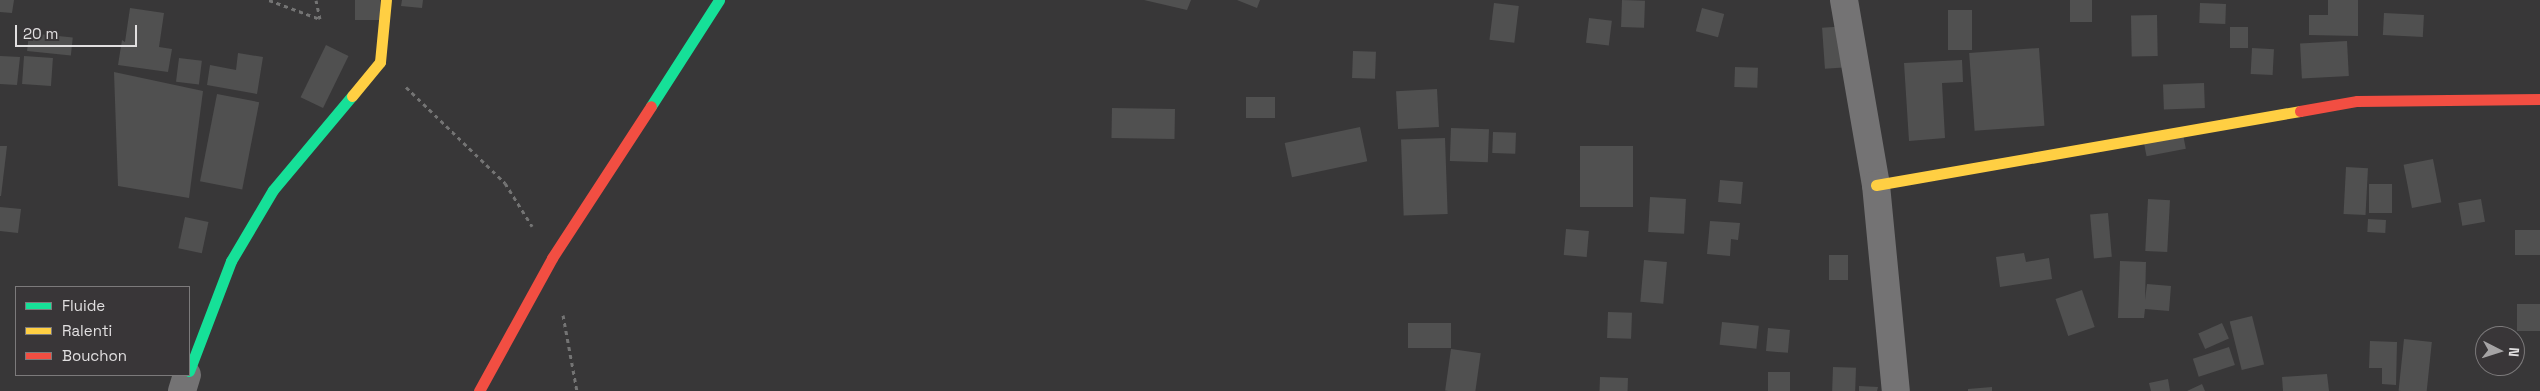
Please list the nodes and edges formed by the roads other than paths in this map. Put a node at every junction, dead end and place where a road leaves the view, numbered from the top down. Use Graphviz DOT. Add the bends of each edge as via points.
graph roads {
  1 [pos="386,0"];
  2 [pos="719,0"];
  3 [pos="1844,0"];
  4 [pos="2540,99"];
  5 [pos="1876,185"];
  6 [pos="190,368"];
  7 [pos="187,376"];
  8 [pos="182,391"];
  9 [pos="479,391"];
  10 [pos="1896,391"];
  1 -- 6 [label="street" via="380,62 273,190 231,261"];
  2 -- 9 [label="street" via="552,258"];
  3 -- 5 [label="street"];
  4 -- 5 [label="street" via="2357,101"];
  5 -- 10 [label="street"];
  7 -- 8 [label="street"];
}
